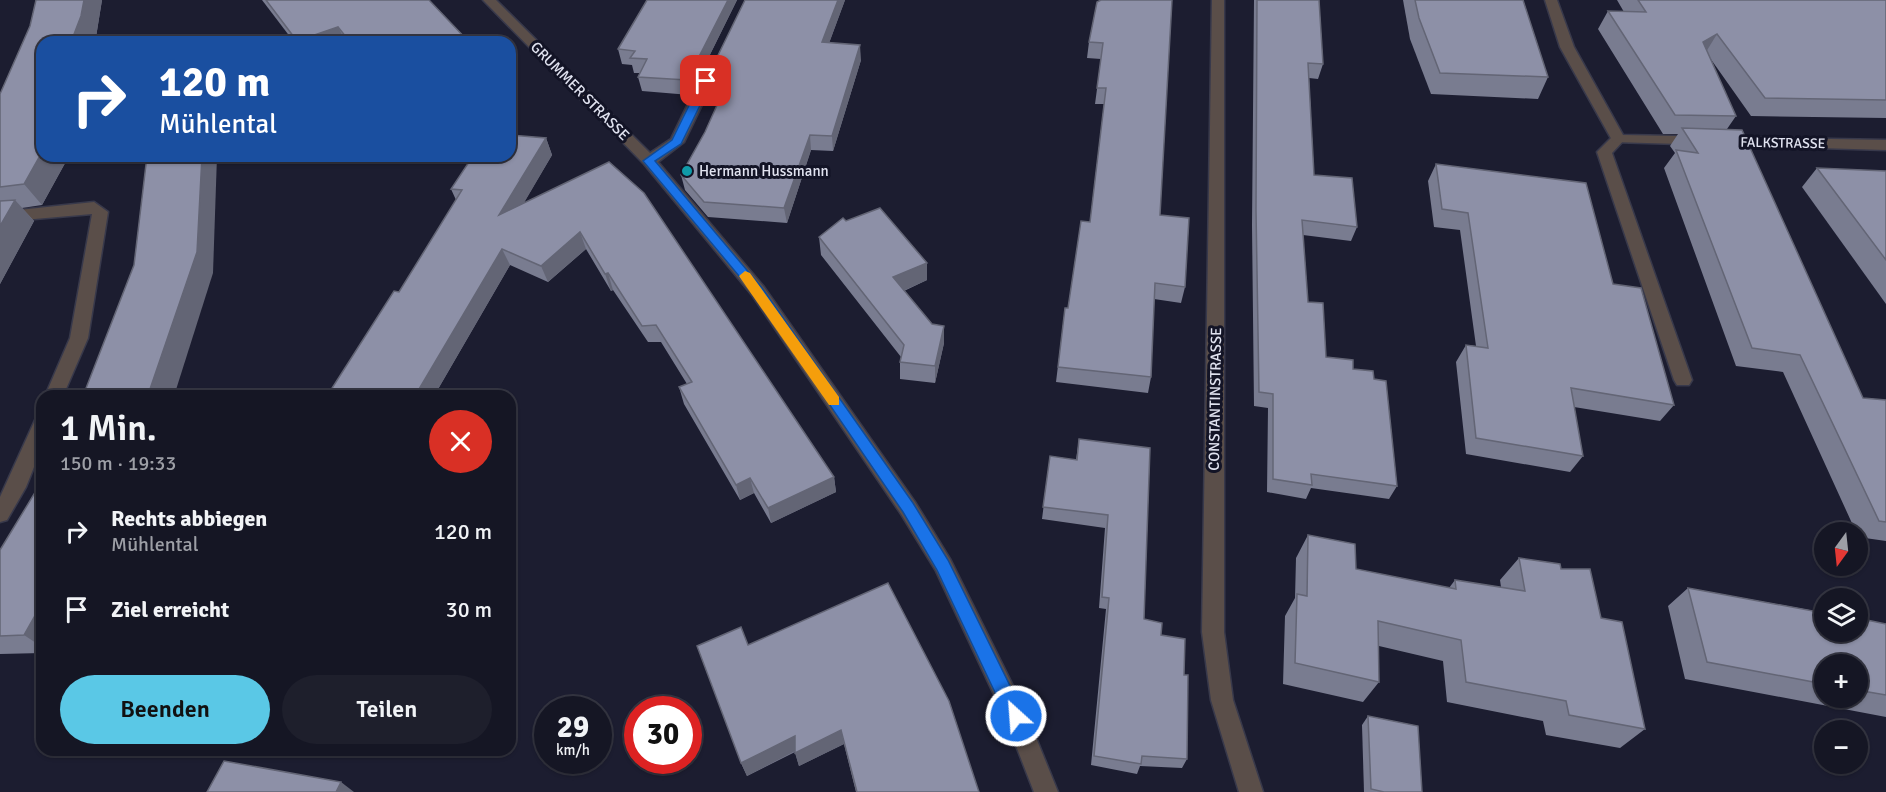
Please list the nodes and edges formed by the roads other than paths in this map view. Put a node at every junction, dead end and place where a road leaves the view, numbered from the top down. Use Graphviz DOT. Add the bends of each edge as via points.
graph roads {
  1 [pos="489,0"];
  2 [pos="1218,0"];
  3 [pos="1551,0"];
  4 [pos="721,51"];
  5 [pos="1618,139"];
  6 [pos="1886,145"];
  7 [pos="648,161"];
  8 [pos="0,217"];
  9 [pos="1683,380"];
  10 [pos="57,390"];
  11 [pos="36,439"];
  12 [pos="0,514"];
  13 [pos="1046,792"];
  14 [pos="1251,792"];
  1 -- 7 [label="street, GRUMMER STRASSE"];
  2 -- 14 [label="street, CONSTANTINSTRASSE" via="1213,632 1222,700"];
  3 -- 5 [label="street" via="1568,47"];
  4 -- 7 [label="street" via="677,142"];
  5 -- 6 [label="street, FALKSTRASSE"];
  5 -- 9 [label="street" via="1604,152"];
  7 -- 13 [label="street, GRUMMER STRASSE" via="758,291 908,508 948,576 1016,716"];
  8 -- 10 [label="street" via="94,207 100,212 79,338"];
  11 -- 12 [label="street"];
}
